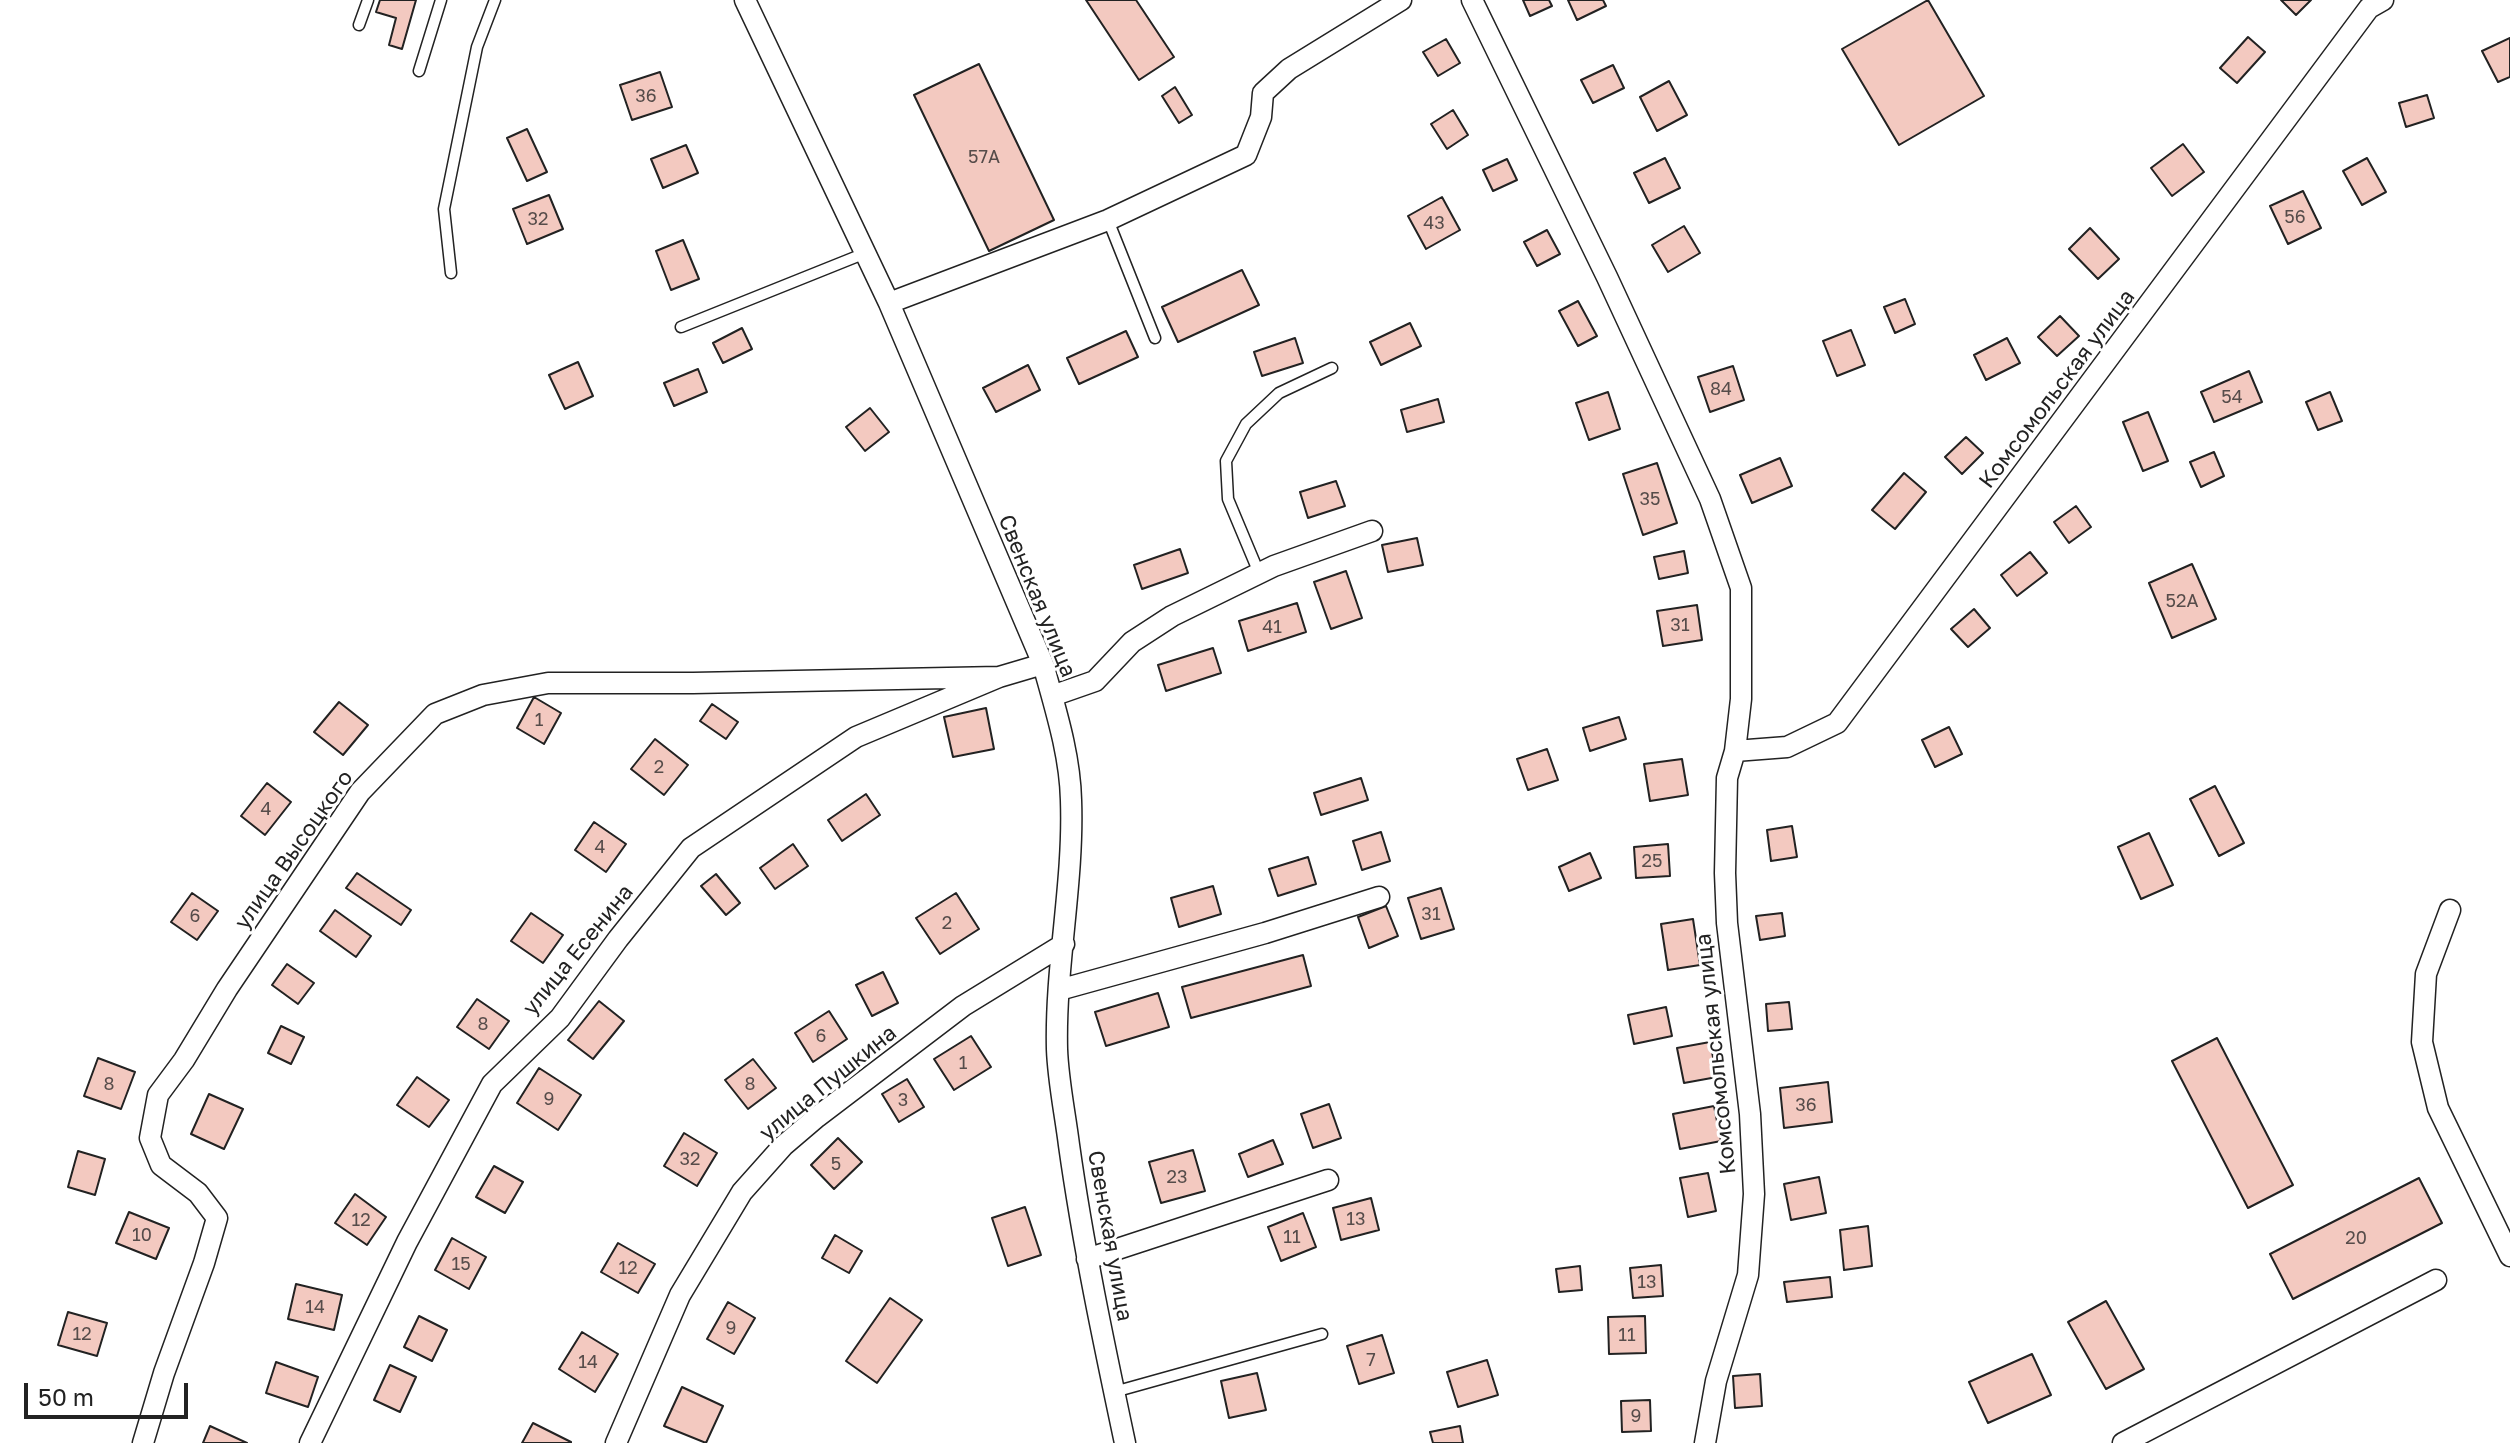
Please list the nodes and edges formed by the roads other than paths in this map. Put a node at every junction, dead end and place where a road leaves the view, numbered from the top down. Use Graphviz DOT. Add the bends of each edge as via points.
graph roads {
  1 [pos="368,0"];
  2 [pos="441,0"];
  3 [pos="495,0"];
  4 [pos="745,0"];
  5 [pos="1401,0"];
  6 [pos="1472,0"];
  7 [pos="2383,0"];
  8 [pos="359,25"];
  9 [pos="419,71"];
  10 [pos="1108,220"];
  11 [pos="863,254"];
  12 [pos="451,273"];
  13 [pos="889,303"];
  14 [pos="681,327"];
  15 [pos="1155,338"];
  16 [pos="1332,368"];
  17 [pos="1372,531"];
  18 [pos="1259,573"];
  19 [pos="1043,664"];
  20 [pos="999,677"];
  21 [pos="1052,696"];
  22 [pos="1735,751"];
  23 [pos="1379,897"];
  24 [pos="2450,910"];
  25 [pos="1064,944"];
  26 [pos="1059,990"];
  27 [pos="1328,1180"];
  28 [pos="2510,1256"];
  29 [pos="1087,1259"];
  30 [pos="2436,1280"];
  31 [pos="1322,1334"];
  32 [pos="1114,1392"];
  33 [pos="312,1438"];
  34 [pos="143,1443"];
  35 [pos="616,1443"];
  36 [pos="1125,1443"];
  37 [pos="1705,1443"];
  38 [pos="2123,1443"];
  1 -- 8 [label="lane"];
  2 -- 9 [label="lane"];
  3 -- 12 [label="lane" via="477,47 444,209"];
  4 -- 11 [label="street, Свенская улица"];
  5 -- 10 [label="street" via="1289,69 1263,93 1261,117 1246,155"];
  6 -- 22 [label="street, Комсомольская улица" via="1710,499 1741,588 1741,699"];
  7 -- 22 [label="street, Комсомольская улица" via="2369,8 1837,723 1787,747"];
  10 -- 13 [label="street"];
  10 -- 15 [label="lane"];
  11 -- 13 [label="street, Свенская улица"];
  11 -- 14 [label="lane"];
  13 -- 19 [label="street, Свенская улица"];
  16 -- 18 [label="lane" via="1279,393 1246,424 1226,461 1228,499"];
  17 -- 18 [label="street"];
  18 -- 21 [label="street" via="1132,642 1095,681"];
  19 -- 20 [label="street, улица Есенина"];
  19 -- 21 [label="street, Свенская улица"];
  20 -- 33 [label="street, улица Есенина" via="856,737 691,848 560,1018 492,1084 407,1242"];
  20 -- 34 [label="street, улица Высоцкого" via="548,683 483,695 435,714 360,792 158,1095 150,1138 161,1165 198,1193 217,1218"];
  21 -- 25 [label="street, Свенская улица" via="1071,799"];
  22 -- 37 [label="street, Комсомольская улица" via="1727,778 1727,923 1754,1194 1748,1275 1716,1381"];
  23 -- 26 [label="street"];
  24 -- 28 [label="street" via="2426,974 2422,1042 2438,1108"];
  25 -- 26 [label="street, Свенская улица"];
  25 -- 35 [label="street, улица Пушкина" via="963,1006 783,1146 742,1192 680,1295"];
  26 -- 29 [label="street, Свенская улица" via="1057,1051"];
  27 -- 29 [label="street"];
  29 -- 32 [label="street, Свенская улица"];
  30 -- 38 [label="street"];
  31 -- 32 [label="lane"];
  32 -- 36 [label="street, Свенская улица"];
}
